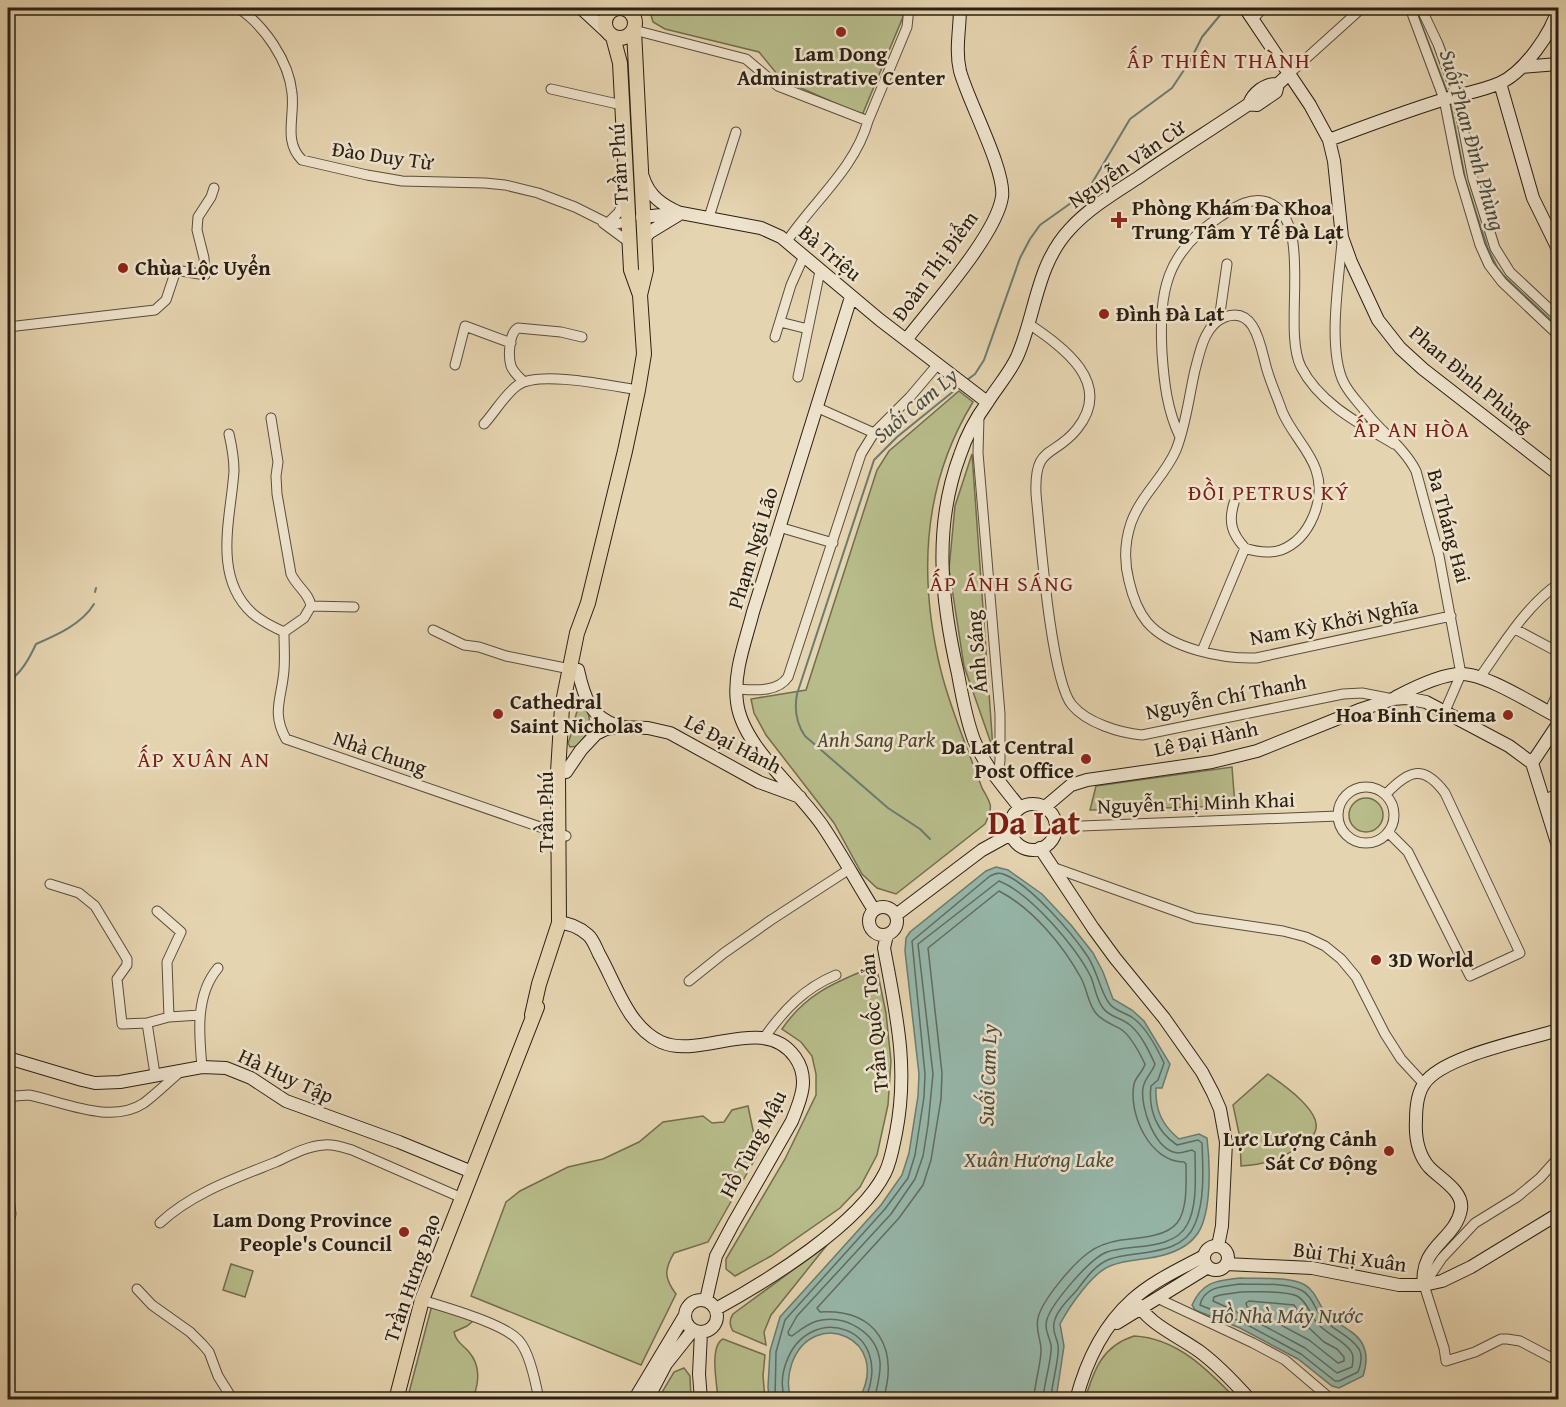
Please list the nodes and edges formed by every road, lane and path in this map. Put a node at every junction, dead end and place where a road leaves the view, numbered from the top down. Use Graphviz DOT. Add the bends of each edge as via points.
graph roads {
  1 [pos="238,8"];
  2 [pos="581,8"];
  3 [pos="591,8"];
  4 [pos="616,8"];
  5 [pos="909,8"];
  6 [pos="960,8"];
  7 [pos="1263,8"];
  8 [pos="1362,8"];
  9 [pos="1410,8"];
  10 [pos="1421,8"];
  11 [pos="1558,8"];
  12 [pos="1248,12"];
  13 [pos="633,18"];
  14 [pos="611,36"];
  15 [pos="1558,64"];
  16 [pos="1522,67"];
  17 [pos="1290,74"];
  18 [pos="1500,83"];
  19 [pos="551,89"];
  20 [pos="1457,96"];
  21 [pos="1444,99"];
  22 [pos="622,105"];
  23 [pos="868,121"];
  24 [pos="736,132"];
  25 [pos="1329,140"];
  26 [pos="640,166"];
  27 [pos="627,187"];
  28 [pos="214,188"];
  29 [pos="681,213"];
  30 [pos="642,217"];
  31 [pos="709,217"];
  32 [pos="603,221"];
  33 [pos="1558,221"];
  34 [pos="628,222"];
  35 [pos="1547,228"];
  36 [pos="1342,237"];
  37 [pos="644,238"];
  38 [pos="787,241"];
  39 [pos="630,243"];
  40 [pos="1558,249"];
  41 [pos="804,256"];
  42 [pos="1227,264"];
  43 [pos="820,271"];
  44 [pos="640,295"];
  45 [pos="851,297"];
  46 [pos="1558,317"];
  47 [pos="1219,320"];
  48 [pos="780,322"];
  49 [pos="1029,324"];
  50 [pos="8,327"];
  51 [pos="808,329"];
  52 [pos="1558,335"];
  53 [pos="582,337"];
  54 [pos="775,337"];
  55 [pos="906,340"];
  56 [pos="511,343"];
  57 [pos="455,365"];
  58 [pos="942,366"];
  59 [pos="798,377"];
  60 [pos="524,382"];
  61 [pos="638,390"];
  62 [pos="987,402"];
  63 [pos="816,407"];
  64 [pos="979,415"];
  65 [pos="270,418"];
  66 [pos="484,424"];
  67 [pos="229,434"];
  68 [pos="874,434"];
  69 [pos="1180,437"];
  70 [pos="1394,444"];
  71 [pos="1558,474"];
  72 [pos="1234,504"];
  73 [pos="779,527"];
  74 [pos="833,543"];
  75 [pos="1245,548"];
  76 [pos="1558,586"];
  77 [pos="311,606"];
  78 [pos="354,607"];
  79 [pos="1451,616"];
  80 [pos="1515,629"];
  81 [pos="432,630"];
  82 [pos="284,632"];
  83 [pos="1202,651"];
  84 [pos="1558,652"];
  85 [pos="574,669"];
  86 [pos="1461,674"];
  87 [pos="1480,677"];
  88 [pos="736,689"];
  89 [pos="1558,692"];
  90 [pos="1393,699"];
  91 [pos="1445,711"];
  92 [pos="1554,714"];
  93 [pos="1558,724"];
  94 [pos="619,727"];
  95 [pos="1532,763"];
  96 [pos="562,772"];
  97 [pos="998,779"];
  98 [pos="1386,794"];
  99 [pos="1558,795"];
  100 [pos="801,797"];
  101 [pos="1545,801"];
  102 [pos="1020,807"];
  103 [pos="1045,807"];
  104 [pos="1338,816"];
  105 [pos="1056,827"];
  106 [pos="1388,832"];
  107 [pos="1011,834"];
  108 [pos="562,835"];
  109 [pos="1558,846"];
  110 [pos="1040,849"];
  111 [pos="1052,867"];
  112 [pos="848,870"];
  113 [pos="50,884"];
  114 [pos="874,910"];
  115 [pos="158,911"];
  116 [pos="896,915"];
  117 [pos="563,923"];
  118 [pos="887,935"];
  119 [pos="218,968"];
  120 [pos="836,975"];
  121 [pos="689,981"];
  122 [pos="200,1015"];
  123 [pos="169,1017"];
  124 [pos="147,1023"];
  125 [pos="1558,1030"];
  126 [pos="764,1038"];
  127 [pos="8,1058"];
  128 [pos="202,1067"];
  129 [pos="182,1071"];
  130 [pos="155,1074"];
  131 [pos="1424,1084"];
  132 [pos="8,1101"];
  133 [pos="1558,1158"];
  134 [pos="472,1172"];
  135 [pos="8,1190"];
  136 [pos="462,1198"];
  137 [pos="1558,1214"];
  138 [pos="160,1223"];
  139 [pos="8,1226"];
  140 [pos="1218,1245"];
  141 [pos="1206,1262"];
  142 [pos="1226,1264"];
  143 [pos="1424,1285"];
  144 [pos="136,1289"];
  145 [pos="1157,1298"];
  146 [pos="422,1300"];
  147 [pos="706,1300"];
  148 [pos="1136,1303"];
  149 [pos="716,1309"];
  150 [pos="685,1315"];
  151 [pos="697,1331"];
  152 [pos="1558,1361"];
  153 [pos="233,1400"];
  154 [pos="396,1400"];
  155 [pos="539,1400"];
  156 [pos="634,1400"];
  157 [pos="647,1400"];
  158 [pos="701,1400"];
  159 [pos="1076,1400"];
  160 [pos="1250,1400"];
  161 [pos="1332,1400"];
  1 -- 32 [label="street, Đào Duy Từ" via="266,35 282,60 292,93 290,136 296,155 302,160 402,181 506,185 538,193"];
  2 -- 14 [label="street"];
  3 -- 4 [label="street"];
  4 -- 13 [label="main road" via="627,10"];
  4 -- 14 [label="main road" via="604,21"];
  5 -- 23 [label="street" via="907,27"];
  6 -- 55 [label="street, Đoàn Thị Điểm" via="960,70 1000,176 1002,196 983,238"];
  7 -- 12 [label="street"];
  8 -- 17 [label="street"];
  9 -- 21 [label="street"];
  10 -- 20 [label="street"];
  11 -- 16 [label="street" via="1554,21"];
  12 -- 17 [label="street, Ba Tháng Hai"];
  13 -- 14 [label="main road" via="627,37"];
  13 -- 23 [label="street" via="746,59 778,86"];
  13 -- 26 [label="main road, Trần Phú"];
  14 -- 22 [label="main road, Trần Phú" via="620,63"];
  15 -- 16 [label="street"];
  16 -- 18 [label="street"];
  17 -- 25 [label="street, Ba Tháng Hai"];
  17 -- 49 [label="street, Nguyễn Văn Cừ" via="1278,84 1276,92 1257,105 1249,104 1126,185 1072,226 1048,259"];
  18 -- 20 [label="street"];
  18 -- 35 [label="street" via="1524,171"];
  19 -- 22 [label="street"];
  20 -- 21 [label="street"];
  20 -- 46 [label="street" via="1471,169 1496,248 1510,272"];
  21 -- 25 [label="street"];
  21 -- 52 [label="street" via="1459,175 1489,265"];
  22 -- 27 [label="main road, Trần Phú"];
  23 -- 38 [label="street" via="853,157"];
  24 -- 31 [label="street"];
  25 -- 36 [label="street, Ba Tháng Hai"];
  26 -- 29 [label="street" via="652,196"];
  26 -- 30 [label="main road, Trần Phú"];
  27 -- 32 [label="street" via="619,212"];
  27 -- 34 [label="main road, Trần Phú"];
  28 -- 50 [label="street" via="198,217 205,275 176,270 165,300 155,310"];
  29 -- 30 [label="street, Bà Triệu"];
  29 -- 31 [label="street, Bà Triệu"];
  29 -- 37 [label="street"];
  30 -- 34 [label="main road"];
  30 -- 37 [label="main road, Trần Phú"];
  31 -- 38 [label="street, Bà Triệu" via="761,228"];
  32 -- 34 [label="street"];
  32 -- 39 [label="street"];
  33 -- 35 [label="street"];
  34 -- 39 [label="main road, Trần Phú"];
  35 -- 40 [label="street"];
  36 -- 70 [label="street, Ba Tháng Hai" via="1336,330 1339,370 1349,391"];
  36 -- 71 [label="street, Phan Đình Phùng" via="1378,320 1400,348"];
  37 -- 44 [label="main road, Trần Phú" via="646,270"];
  38 -- 41 [label="street, Bà Triệu"];
  39 -- 44 [label="main road, Trần Phú" via="631,270"];
  41 -- 43 [label="street, Bà Triệu"];
  41 -- 48 [label="street"];
  42 -- 47 [label="street"];
  43 -- 45 [label="street, Bà Triệu"];
  43 -- 51 [label="street"];
  44 -- 61 [label="main road, Trần Phú" via="644,354"];
  45 -- 55 [label="street, Bà Triệu"];
  45 -- 63 [label="street, Phạm Ngũ Lão"];
  47 -- 69 [label="street, Nam Kỳ Khởi Nghĩa" via="1201,346"];
  47 -- 75 [label="street" via="1242,317 1254,327 1285,418 1312,459 1320,486 1318,504 1297,540 1281,550 1268,552"];
  48 -- 51 [label="street"];
  48 -- 54 [label="street"];
  49 -- 62 [label="street, Nguyễn Văn Cừ" via="1007,376"];
  49 -- 90 [label="street, Nguyễn Chí Thanh" via="1073,358 1089,388 1089,404 1077,428 1040,460 1035,483 1056,653 1066,696 1073,707 1105,726 1142,735 1343,694 1369,693"];
  51 -- 59 [label="street"];
  53 -- 56 [label="street" via="518,328"];
  55 -- 58 [label="street, Bà Triệu"];
  56 -- 57 [label="street" via="465,326"];
  56 -- 60 [label="street" via="511,365"];
  58 -- 62 [label="street, Bà Triệu"];
  58 -- 68 [label="street"];
  60 -- 61 [label="street" via="566,380"];
  60 -- 66 [label="street" via="516,386"];
  61 -- 85 [label="main road, Trần Phú" via="588,603 586,634"];
  62 -- 64 [label="street, Nguyễn Văn Cừ"];
  63 -- 68 [label="street"];
  63 -- 73 [label="street, Phạm Ngũ Lão"];
  64 -- 97 [label="street, Ánh Sáng" via="978,453 1000,714"];
  64 -- 97 [label="street, Nguyễn Văn Cừ" via="960,453 949,489 942,536 942,584 970,725"];
  65 -- 77 [label="street" via="291,574"];
  67 -- 82 [label="street" via="234,471 227,526 228,567 239,596 251,612"];
  68 -- 74 [label="street" via="861,454"];
  69 -- 70 [label="street" via="1172,420 1163,374 1161,309 1165,284 1174,264 1200,232 1234,208 1248,201 1264,200 1284,215 1291,233 1294,344 1300,365 1326,400"];
  69 -- 83 [label="street, Nam Kỳ Khởi Nghĩa" via="1175,452 1131,524 1126,547 1127,574 1146,621 1165,636"];
  70 -- 79 [label="street, Ba Tháng Hai" via="1416,471"];
  72 -- 75 [label="street" via="1230,523"];
  73 -- 74 [label="street"];
  73 -- 88 [label="street, Phạm Ngũ Lão" via="753,612"];
  74 -- 88 [label="street" via="788,677 781,686"];
  75 -- 83 [label="street"];
  76 -- 80 [label="street" via="1534,605"];
  77 -- 78 [label="street"];
  77 -- 82 [label="street" via="304,618"];
  79 -- 83 [label="street, Nam Kỳ Khởi Nghĩa" via="1256,657 1223,657"];
  79 -- 86 [label="street, Ba Tháng Hai"];
  80 -- 84 [label="street"];
  80 -- 87 [label="street"];
  81 -- 85 [label="street" via="464,645"];
  82 -- 108 [label="street, Nhà Chung" via="278,724 286,739"];
  85 -- 94 [label="street" via="598,717"];
  85 -- 96 [label="main road, Trần Phú"];
  86 -- 87 [label="street"];
  86 -- 90 [label="street" via="1424,683"];
  86 -- 91 [label="street"];
  87 -- 92 [label="street"];
  88 -- 100 [label="street, Phạm Ngũ Lão" via="744,728"];
  89 -- 92 [label="street"];
  90 -- 91 [label="street, Lê Đại Hành" via="1416,699"];
  90 -- 103 [label="street, Lê Đại Hành" via="1249,753 1087,780 1071,785"];
  91 -- 95 [label="street, Lê Đại Hành"];
  93 -- 95 [label="street"];
  94 -- 96 [label="street, Lê Đại Hành" via="596,734"];
  94 -- 100 [label="street, Lê Đại Hành" via="670,733 759,782"];
  95 -- 101 [label="street"];
  96 -- 108 [label="main road, Trần Phú"];
  97 -- 102 [label="street, Nguyễn Văn Cừ"];
  98 -- 104 [label="street" via="1371,786 1354,789 1342,800"];
  98 -- 106 [label="street" via="1394,811"];
  98 -- 106 [label="street" via="1410,774 1436,780 1520,953 1470,976 1408,852"];
  99 -- 101 [label="street"];
  100 -- 112 [label="street"];
  101 -- 109 [label="street"];
  102 -- 103 [label="street"];
  102 -- 107 [label="street" via="1011,819"];
  103 -- 105 [label="street" via="1053,815"];
  104 -- 105 [label="street, Nguyễn Thị Minh Khai"];
  104 -- 106 [label="street" via="1344,833 1359,842 1377,841"];
  105 -- 110 [label="street" via="1052,840"];
  107 -- 110 [label="street" via="1019,846"];
  107 -- 116 [label="street" via="982,850"];
  108 -- 117 [label="main road, Trần Phú"];
  110 -- 111 [label="street"];
  111 -- 131 [label="street" via="1195,918 1283,931 1325,946 1356,977 1401,1059"];
  111 -- 140 [label="street" via="1115,958 1164,1018 1213,1093 1226,1142"];
  112 -- 114 [label="street"];
  112 -- 121 [label="street" via="724,952"];
  113 -- 124 [label="street" via="79,893 99,911 128,962 117,979 122,1024"];
  114 -- 116 [label="street" via="886,907"];
  114 -- 118 [label="street" via="868,922 871,930"];
  115 -- 123 [label="street" via="181,932 167,962"];
  116 -- 118 [label="street" via="896,927"];
  117 -- 126 [label="street, Hồ Tùng Mậu" via="589,935 632,1016 652,1037 681,1048"];
  117 -- 134 [label="main road, Trần Phú" via="547,987 532,1015"];
  118 -- 149 [label="street, Trần Quốc Toản" via="884,948 903,1077 900,1114 886,1172 874,1191 835,1230"];
  119 -- 122 [label="street" via="206,984"];
  120 -- 126 [label="street" via="808,989"];
  122 -- 123 [label="street"];
  122 -- 128 [label="street"];
  123 -- 124 [label="street"];
  124 -- 130 [label="street"];
  125 -- 131 [label="street" via="1456,1062"];
  126 -- 147 [label="street, Hồ Tùng Mậu" via="779,1042 800,1063 804,1080 801,1098 716,1256"];
  127 -- 130 [label="street, Hà Huy Tập" via="95,1083"];
  128 -- 129 [label="street, Hà Huy Tập"];
  128 -- 134 [label="street, Hà Huy Tập" via="234,1071 286,1101"];
  129 -- 130 [label="street, Hà Huy Tập"];
  129 -- 132 [label="street" via="142,1104 125,1111 111,1113 29,1095"];
  131 -- 143 [label="street" via="1416,1105 1418,1150 1457,1195 1461,1210 1426,1259"];
  133 -- 143 [label="street" via="1517,1197 1475,1222"];
  134 -- 136 [label="main road, Trần Hưng Đạo"];
  135 -- 139 [label="street"];
  136 -- 138 [label="street" via="339,1145 326,1144 228,1181 173,1211"];
  136 -- 146 [label="main road, Trần Hưng Đạo"];
  137 -- 143 [label="street, Bùi Thị Xuân" via="1471,1267"];
  140 -- 141 [label="street" via="1208,1249"];
  140 -- 142 [label="street" via="1227,1253"];
  141 -- 142 [label="street" via="1220,1269"];
  141 -- 145 [label="street"];
  141 -- 148 [label="street" via="1166,1277"];
  142 -- 143 [label="street, Bùi Thị Xuân" via="1312,1268 1399,1285"];
  143 -- 152 [label="street" via="1446,1360 1507,1339 1520,1341"];
  144 -- 153 [label="street" via="204,1345"];
  145 -- 148 [label="street"];
  145 -- 161 [label="street" via="1284,1360"];
  146 -- 154 [label="main road, Trần Hưng Đạo"];
  146 -- 155 [label="street" via="502,1328 518,1339 526,1353"];
  147 -- 149 [label="street"];
  147 -- 150 [label="street" via="691,1303"];
  148 -- 159 [label="street" via="1120,1312 1095,1347"];
  148 -- 160 [label="street" via="1155,1323 1214,1364"];
  149 -- 151 [label="street" via="717,1319 712,1328"];
  150 -- 151 [label="street" via="687,1323"];
  150 -- 156 [label="street"];
  151 -- 157 [label="street" via="666,1364"];
  151 -- 158 [label="street"];
}
